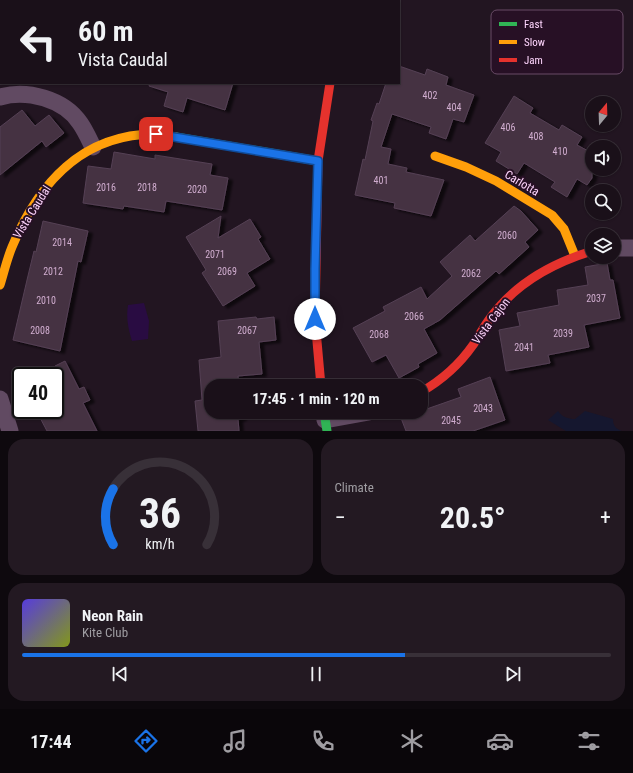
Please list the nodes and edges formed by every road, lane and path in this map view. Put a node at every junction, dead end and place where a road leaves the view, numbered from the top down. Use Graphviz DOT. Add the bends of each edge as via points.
graph roads {
  1 [pos="330,84"];
  2 [pos="0,96"];
  3 [pos="93,147"];
  4 [pos="435,156"];
  5 [pos="318,161"];
  6 [pos="621,248"];
  7 [pos="633,248"];
  8 [pos="585,253"];
  9 [pos="575,256"];
  10 [pos="0,285"];
  11 [pos="320,379"];
  12 [pos="428,387"];
  13 [pos="0,398"];
  14 [pos="335,419"];
  15 [pos="325,421"];
  16 [pos="10,431"];
  1 -- 5 [label="street"];
  2 -- 3 [label="street" via="22,95 56,102 80,122"];
  3 -- 5 [label="street, Vista Caudal" via="111,140 156,134"];
  3 -- 10 [label="street, Vista Caudal" via="58,173 37,200 12,248"];
  4 -- 9 [label="street, Carlotta" via="496,181 552,215 564,229"];
  5 -- 11 [label="street" via="315,319"];
  6 -- 7 [label="street"];
  8 -- 9 [label="street, Vista Cajon"];
  9 -- 12 [label="street, Vista Cajon" via="551,266 528,280 492,317 467,353 449,373"];
  13 -- 16 [label="street"];
  14 -- 15 [label="street"];
}
